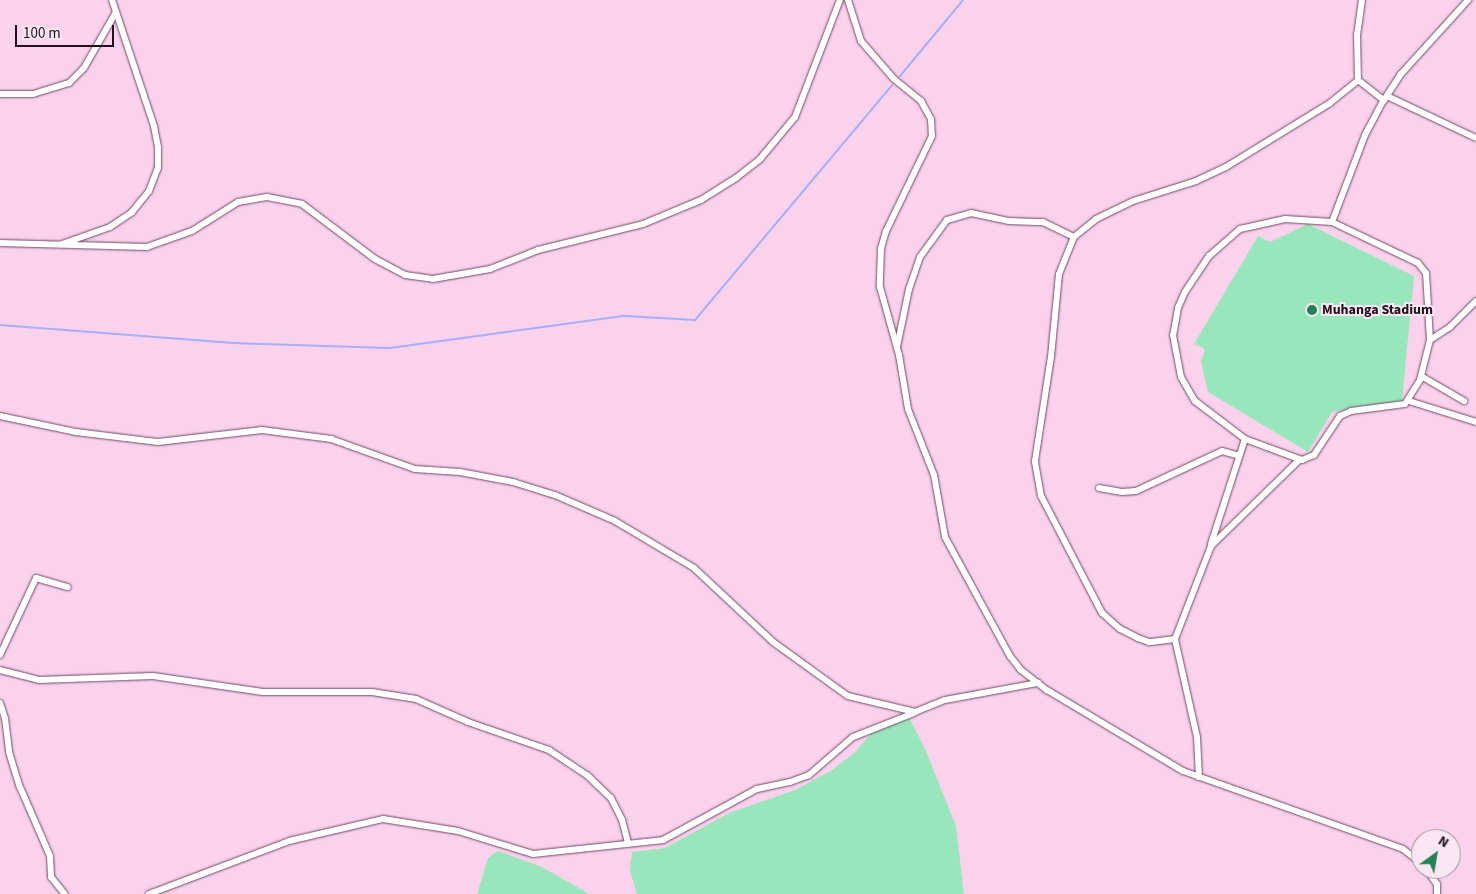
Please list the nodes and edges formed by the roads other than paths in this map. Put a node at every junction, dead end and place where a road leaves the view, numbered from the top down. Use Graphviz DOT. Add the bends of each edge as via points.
graph roads {
  1 [pos="112,0"];
  2 [pos="840,0"];
  3 [pos="848,0"];
  4 [pos="1362,0"];
  5 [pos="1468,0"];
  6 [pos="116,12"];
  7 [pos="1358,80"];
  8 [pos="0,94"];
  9 [pos="1385,98"];
  10 [pos="1476,138"];
  11 [pos="1332,222"];
  12 [pos="1074,237"];
  13 [pos="0,243"];
  14 [pos="58,245"];
  15 [pos="1476,300"];
  16 [pos="1430,340"];
  17 [pos="897,347"];
  18 [pos="1422,376"];
  19 [pos="1464,401"];
  20 [pos="1408,402"];
  21 [pos="0,416"];
  22 [pos="1476,422"];
  23 [pos="1245,439"];
  24 [pos="1239,456"];
  25 [pos="1299,460"];
  26 [pos="1099,488"];
  27 [pos="1211,546"];
  28 [pos="68,587"];
  29 [pos="1175,639"];
  30 [pos="0,655"];
  31 [pos="0,670"];
  32 [pos="1038,683"];
  33 [pos="0,702"];
  34 [pos="915,712"];
  35 [pos="1199,777"];
  36 [pos="628,842"];
  37 [pos="1411,855"];
  38 [pos="1433,879"];
  39 [pos="65,894"];
  40 [pos="149,894"];
  41 [pos="1437,894"];
  1 -- 6 [label="street"];
  2 -- 14 [label="street" via="802,99 782,135 760,159 724,186 701,200 643,224 538,250 483,271 433,280 390,269 302,204 278,198 248,198 192,231 147,247"];
  3 -- 17 [label="street" via="861,41 894,79 921,101 932,126 932,136 892,215 881,249 880,287"];
  4 -- 7 [label="street" via="1357,34"];
  5 -- 9 [label="street" via="1401,74"];
  6 -- 8 [label="street" via="84,68 69,83 33,94"];
  6 -- 14 [label="street" via="158,147 155,181 142,201 120,222"];
  7 -- 9 [label="street"];
  7 -- 12 [label="street" via="1341,95 1248,155 1210,176 1104,214"];
  9 -- 10 [label="street"];
  9 -- 11 [label="street" via="1365,135"];
  11 -- 16 [label="street" via="1423,268 1429,298"];
  11 -- 23 [label="street" via="1285,219 1240,229 1209,256 1178,308 1173,335 1177,364 1186,388 1209,414"];
  12 -- 17 [label="street" via="1043,222 1009,221 970,213 947,220 926,246 918,262"];
  12 -- 29 [label="street" via="1055,294 1051,357 1036,455 1039,488 1098,608 1120,629 1138,638 1149,642"];
  13 -- 14 [label="street"];
  15 -- 16 [label="street" via="1450,327"];
  16 -- 18 [label="street"];
  17 -- 32 [label="street" via="905,399 934,475 945,537 1010,656"];
  18 -- 19 [label="street"];
  18 -- 20 [label="street"];
  20 -- 22 [label="street"];
  20 -- 25 [label="street" via="1343,414 1310,459"];
  21 -- 34 [label="street" via="76,432 158,442 248,430 315,437 345,443 394,464 476,474 533,488 615,521 694,568 773,642 848,696"];
  23 -- 24 [label="street"];
  23 -- 25 [label="street"];
  24 -- 26 [label="street" via="1222,451 1136,491"];
  24 -- 27 [label="street"];
  25 -- 27 [label="street"];
  27 -- 29 [label="street"];
  28 -- 30 [label="street" via="36,578"];
  29 -- 35 [label="street" via="1197,737"];
  31 -- 36 [label="street" via="39,680 153,676 263,692 372,692 416,699 468,722 548,750 588,776 611,798"];
  32 -- 34 [label="street" via="945,700"];
  32 -- 35 [label="street" via="1183,771"];
  33 -- 39 [label="street" via="9,752 20,787 47,848 52,877"];
  34 -- 36 [label="street" via="853,737 809,775 757,789 663,840"];
  35 -- 37 [label="street" via="1403,848"];
  36 -- 40 [label="street" via="533,854 458,831 383,819 289,841"];
  38 -- 41 [label="street"];
}
